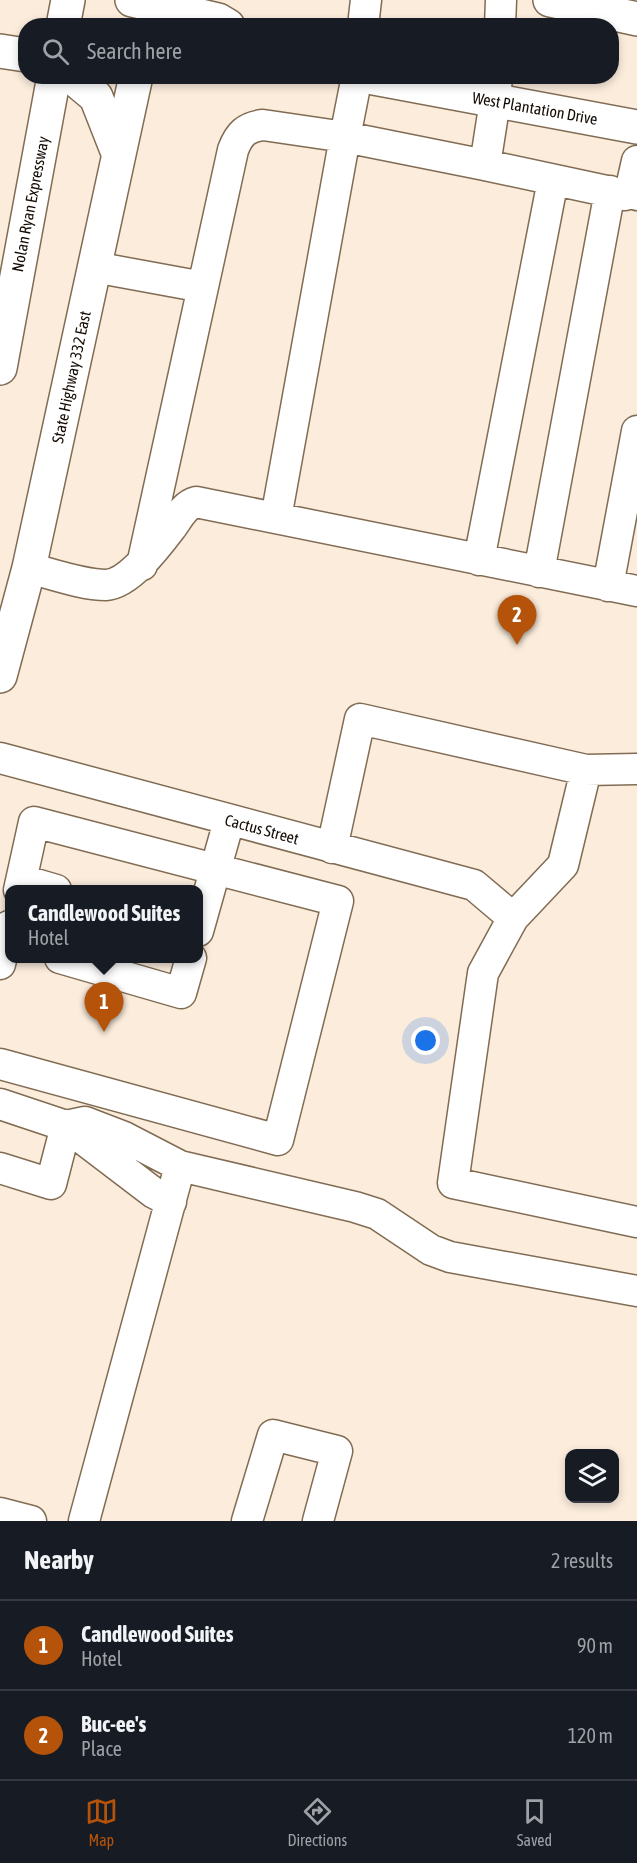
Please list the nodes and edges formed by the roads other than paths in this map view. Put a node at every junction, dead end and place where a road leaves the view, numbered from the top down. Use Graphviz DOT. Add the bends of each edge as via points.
graph roads {
  1 [pos="68,0"];
  2 [pos="366,0"];
  3 [pos="501,0"];
  4 [pos="550,0"];
  5 [pos="147,7"];
  6 [pos="65,18"];
  7 [pos="207,18"];
  8 [pos="364,18"];
  9 [pos="500,18"];
  10 [pos="637,19"];
  11 [pos="0,51"];
  12 [pos="18,54"];
  13 [pos="53,84"];
  14 [pos="81,84"];
  15 [pos="134,84"];
  16 [pos="355,84"];
  17 [pos="445,84"];
  18 [pos="496,89"];
  19 [pos="637,127"];
  20 [pos="345,137"];
  21 [pos="118,153"];
  22 [pos="637,161"];
  23 [pos="485,165"];
  24 [pos="553,180"];
  25 [pos="627,193"];
  26 [pos="94,267"];
  27 [pos="203,287"];
  28 [pos="0,368"];
  29 [pos="637,431"];
  30 [pos="276,518"];
  31 [pos="479,560"];
  32 [pos="141,565"];
  33 [pos="29,568"];
  34 [pos="539,572"];
  35 [pos="608,586"];
  36 [pos="637,591"];
  37 [pos="0,676"];
  38 [pos="0,758"];
  39 [pos="637,769"];
  40 [pos="586,770"];
  41 [pos="229,820"];
  42 [pos="332,848"];
  43 [pos="216,869"];
  44 [pos="20,885"];
  45 [pos="203,915"];
  46 [pos="513,918"];
  47 [pos="77,963"];
  48 [pos="190,963"];
  49 [pos="0,1064"];
  50 [pos="0,1104"];
  51 [pos="66,1126"];
  52 [pos="144,1147"];
  53 [pos="180,1167"];
  54 [pos="0,1168"];
  55 [pos="130,1174"];
  56 [pos="171,1202"];
  57 [pos="637,1222"];
  58 [pos="637,1291"];
  59 [pos="0,1513"];
  60 [pos="31,1521"];
  61 [pos="84,1521"];
  62 [pos="247,1521"];
  63 [pos="318,1521"];
  1 -- 6 [label="main road"];
  2 -- 8 [label="street"];
  3 -- 9 [label="street"];
  4 -- 10 [label="main road"];
  5 -- 7 [label="main road"];
  11 -- 12 [label="main road"];
  13 -- 28 [label="main road, Nolan Ryan Expressway"];
  14 -- 21 [label="main road" via="96,97"];
  15 -- 21 [label="main road, State Highway 332 East"];
  16 -- 20 [label="street"];
  17 -- 18 [label="main road, West Plantation Drive"];
  18 -- 19 [label="main road, West Plantation Drive"];
  18 -- 23 [label="street"];
  20 -- 23 [label="street"];
  20 -- 27 [label="street" via="263,125 253,126 238,137"];
  20 -- 30 [label="street"];
  21 -- 26 [label="main road, State Highway 332 East"];
  22 -- 25 [label="street"];
  23 -- 24 [label="street"];
  24 -- 25 [label="street"];
  24 -- 31 [label="street"];
  25 -- 34 [label="street"];
  26 -- 27 [label="street"];
  26 -- 33 [label="main road, State Highway 332 East"];
  27 -- 32 [label="street"];
  29 -- 35 [label="street"];
  30 -- 31 [label="street"];
  30 -- 32 [label="street" via="191,503"];
  31 -- 34 [label="street"];
  32 -- 33 [label="street" via="106,585"];
  33 -- 37 [label="main road, State Highway 332 East"];
  34 -- 35 [label="street"];
  35 -- 36 [label="street"];
  38 -- 41 [label="street, Cactus Street"];
  39 -- 40 [label="street"];
  40 -- 42 [label="street" via="360,719"];
  40 -- 46 [label="street" via="563,865"];
  41 -- 42 [label="street, Cactus Street"];
  41 -- 43 [label="street"];
  42 -- 46 [label="street, Cactus Street" via="474,885"];
  43 -- 44 [label="street" via="34,822"];
  43 -- 45 [label="street"];
  43 -- 49 [label="street" via="338,901 278,1140"];
  46 -- 57 [label="street" via="483,973 453,1183"];
  47 -- 48 [label="street" via="181,993"];
  50 -- 51 [label="street"];
  51 -- 52 [label="street" via="85,1122"];
  51 -- 54 [label="street" via="51,1184"];
  51 -- 55 [label="street"];
  52 -- 53 [label="street"];
  52 -- 55 [label="street"];
  53 -- 56 [label="street"];
  53 -- 58 [label="street" via="377,1214 431,1250 450,1257"];
  55 -- 56 [label="street"];
  56 -- 61 [label="street"];
  59 -- 60 [label="street"];
  62 -- 63 [label="street" via="273,1435 337,1451"];
}
